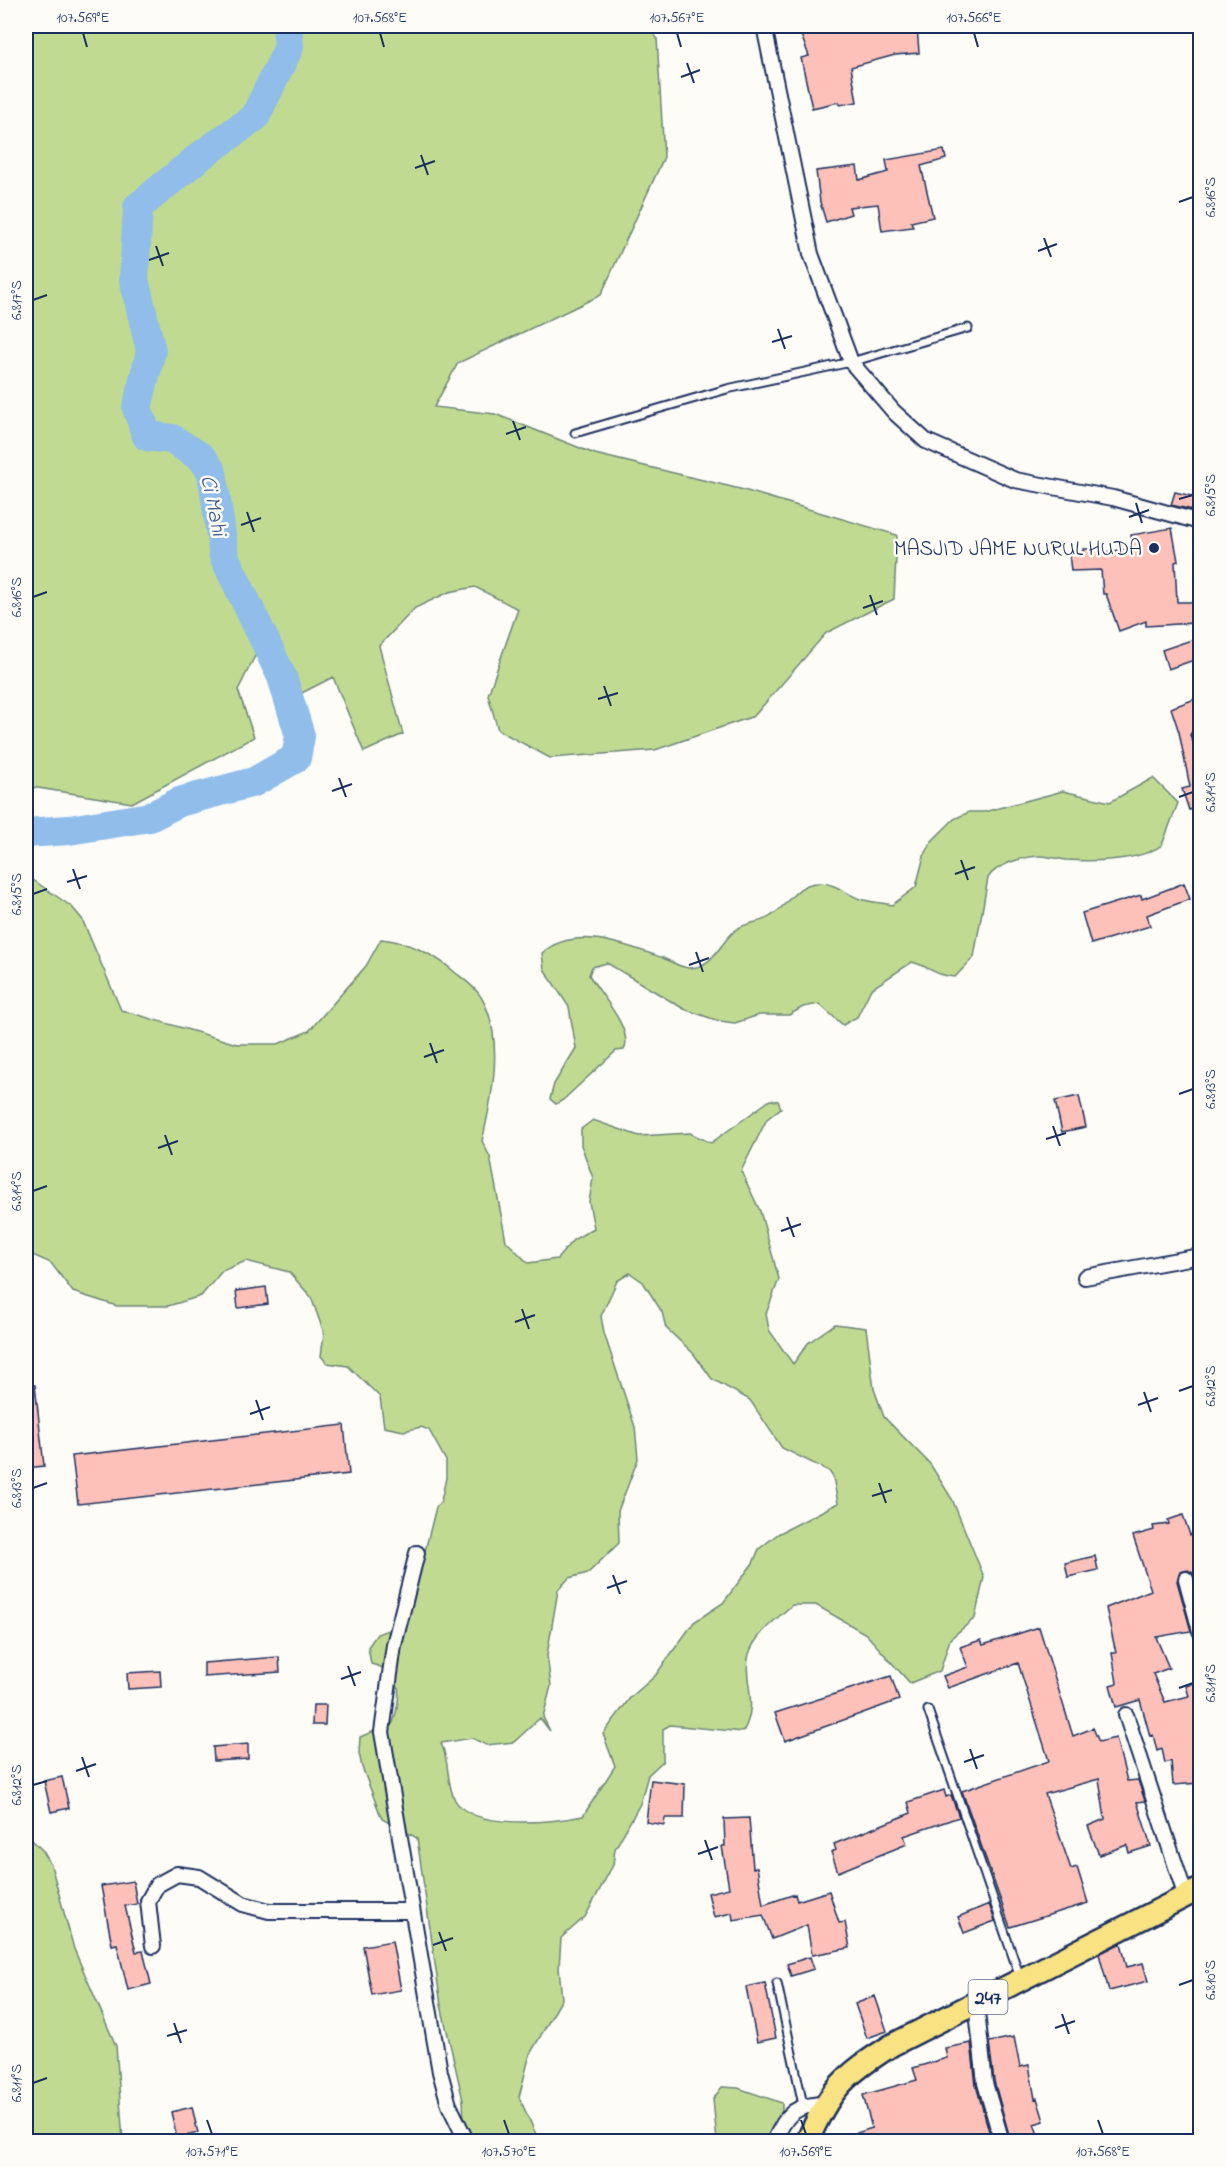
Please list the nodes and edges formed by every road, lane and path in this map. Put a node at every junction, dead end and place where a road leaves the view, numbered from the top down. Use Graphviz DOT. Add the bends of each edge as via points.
graph roads {
  1 [pos="764,26"];
  2 [pos="968,328"];
  3 [pos="850,362"];
  4 [pos="575,433"];
  5 [pos="1200,522"];
  6 [pos="1200,1256"];
  7 [pos="1084,1278"];
  8 [pos="417,1553"];
  9 [pos="1186,1579"];
  10 [pos="1200,1631"];
  11 [pos="928,1710"];
  12 [pos="1126,1715"];
  13 [pos="1193,1893"];
  14 [pos="411,1911"];
  15 [pos="153,1946"];
  16 [pos="1020,1980"];
  17 [pos="777,1983"];
  18 [pos="976,2003"];
  19 [pos="813,2104"];
  20 [pos="467,2142"];
  21 [pos="774,2142"];
  22 [pos="807,2142"];
  23 [pos="1002,2142"];
  1 -- 3 [label="street" via="811,254"];
  2 -- 3 [label="lane"];
  3 -- 4 [label="lane" via="728,389"];
  3 -- 5 [label="street" via="926,441 963,459 1016,480 1113,498"];
  6 -- 7 [label="street"];
  8 -- 14 [label="street" via="394,1645 382,1732"];
  9 -- 10 [label="street"];
  11 -- 16 [label="lane"];
  12 -- 13 [label="street"];
  13 -- 16 [label="main road, 247"];
  14 -- 15 [label="street" via="269,1911 243,1905 199,1877 177,1874 157,1885 148,1901"];
  14 -- 20 [label="street" via="440,2072 449,2105"];
  16 -- 18 [label="main road, 247"];
  17 -- 19 [label="lane"];
  18 -- 19 [label="main road, 247" via="892,2045"];
  18 -- 23 [label="street" via="981,2066"];
  19 -- 21 [label="street" via="791,2113"];
  19 -- 22 [label="main road, 247"];
}
